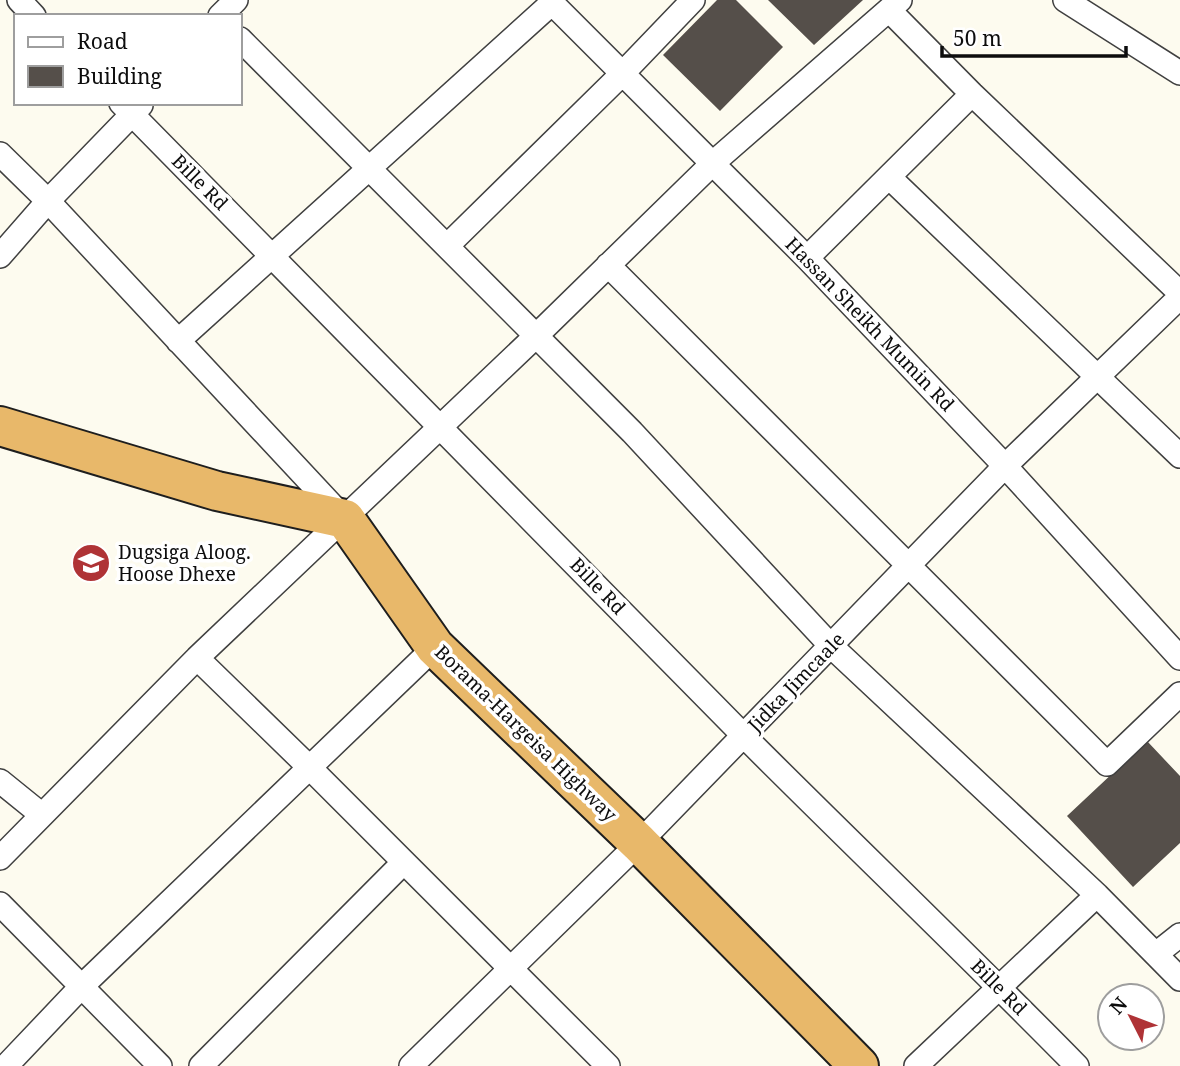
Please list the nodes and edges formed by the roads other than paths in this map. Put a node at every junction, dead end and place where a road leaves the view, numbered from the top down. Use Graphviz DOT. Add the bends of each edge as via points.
graph roads {
  1 [pos="19,0"];
  2 [pos="236,0"];
  3 [pos="693,0"];
  4 [pos="1065,0"];
  5 [pos="550,1"];
  6 [pos="895,5"];
  7 [pos="32,14"];
  8 [pos="222,14"];
  9 [pos="242,41"];
  10 [pos="623,73"];
  11 [pos="1180,73"];
  12 [pos="972,94"];
  13 [pos="132,107"];
  14 [pos="0,153"];
  15 [pos="713,163"];
  16 [pos="369,168"];
  17 [pos="889,177"];
  18 [pos="48,201"];
  19 [pos="447,246"];
  20 [pos="273,255"];
  21 [pos="0,256"];
  22 [pos="807,258"];
  23 [pos="608,265"];
  24 [pos="1180,295"];
  25 [pos="537,335"];
  26 [pos="178,341"];
  27 [pos="1097,377"];
  28 [pos="0,426"];
  29 [pos="441,428"];
  30 [pos="1180,456"];
  31 [pos="1005,466"];
  32 [pos="345,519"];
  33 [pos="908,564"];
  34 [pos="831,646"];
  35 [pos="435,647"];
  36 [pos="197,658"];
  37 [pos="1180,659"];
  38 [pos="1180,694"];
  39 [pos="744,736"];
  40 [pos="309,766"];
  41 [pos="0,781"];
  42 [pos="42,816"];
  43 [pos="639,843"];
  44 [pos="0,858"];
  45 [pos="404,862"];
  46 [pos="1097,895"];
  47 [pos="0,904"];
  48 [pos="1180,935"];
  49 [pos="1156,954"];
  50 [pos="511,968"];
  51 [pos="1180,979"];
  52 [pos="81,987"];
  53 [pos="1000,987"];
  54 [pos="7,1056"];
  55 [pos="160,1066"];
  56 [pos="201,1066"];
  57 [pos="411,1066"];
  58 [pos="608,1066"];
  59 [pos="859,1066"];
  60 [pos="916,1066"];
  61 [pos="1077,1066"];
  1 -- 7 [label="street"];
  2 -- 8 [label="street"];
  3 -- 10 [label="street"];
  4 -- 11 [label="street"];
  5 -- 10 [label="street, Hassan Sheikh Mumin Rd"];
  5 -- 16 [label="street"];
  6 -- 12 [label="street"];
  6 -- 15 [label="street"];
  9 -- 16 [label="street"];
  10 -- 15 [label="street, Hassan Sheikh Mumin Rd"];
  10 -- 19 [label="street"];
  12 -- 17 [label="street"];
  12 -- 24 [label="street"];
  13 -- 18 [label="street"];
  13 -- 20 [label="street, Bille Rd"];
  14 -- 18 [label="street"];
  15 -- 22 [label="street, Hassan Sheikh Mumin Rd"];
  15 -- 23 [label="street"];
  16 -- 19 [label="street"];
  16 -- 20 [label="street"];
  17 -- 22 [label="street"];
  17 -- 27 [label="street"];
  18 -- 21 [label="street"];
  18 -- 26 [label="street"];
  19 -- 25 [label="street"];
  20 -- 26 [label="street"];
  20 -- 29 [label="street, Bille Rd"];
  22 -- 31 [label="street, Hassan Sheikh Mumin Rd"];
  23 -- 25 [label="street"];
  23 -- 33 [label="street"];
  24 -- 27 [label="street, Jidka Jimcaale"];
  25 -- 29 [label="street"];
  25 -- 34 [label="street"];
  26 -- 32 [label="street"];
  27 -- 30 [label="street"];
  27 -- 31 [label="street, Jidka Jimcaale"];
  28 -- 32 [label="highway" via="217,491"];
  29 -- 32 [label="street"];
  29 -- 39 [label="street, Bille Rd"];
  31 -- 33 [label="street, Jidka Jimcaale"];
  31 -- 37 [label="street, Hassan Sheikh Mumin Rd"];
  32 -- 35 [label="highway, Borama-Hargeisa Highway"];
  32 -- 36 [label="street"];
  33 -- 34 [label="street, Jidka Jimcaale"];
  33 -- 38 [label="street" via="1107,764"];
  34 -- 39 [label="street, Jidka Jimcaale"];
  34 -- 46 [label="street"];
  35 -- 40 [label="street"];
  35 -- 43 [label="highway, Borama-Hargeisa Highway"];
  36 -- 40 [label="street"];
  36 -- 42 [label="street"];
  39 -- 43 [label="street, Jidka Jimcaale"];
  39 -- 53 [label="street, Bille Rd"];
  40 -- 45 [label="street"];
  40 -- 52 [label="street"];
  41 -- 42 [label="street"];
  42 -- 44 [label="street"];
  43 -- 50 [label="street, Jidka Jimcaale"];
  43 -- 59 [label="highway, Borama-Hargeisa Highway"];
  45 -- 50 [label="street"];
  45 -- 56 [label="street"];
  46 -- 49 [label="street"];
  46 -- 53 [label="street"];
  47 -- 52 [label="street"];
  48 -- 49 [label="street"];
  49 -- 51 [label="street"];
  50 -- 57 [label="street, Jidka Jimcaale"];
  50 -- 58 [label="street"];
  52 -- 54 [label="street"];
  52 -- 55 [label="street"];
  53 -- 60 [label="street"];
  53 -- 61 [label="street, Bille Rd"];
}
